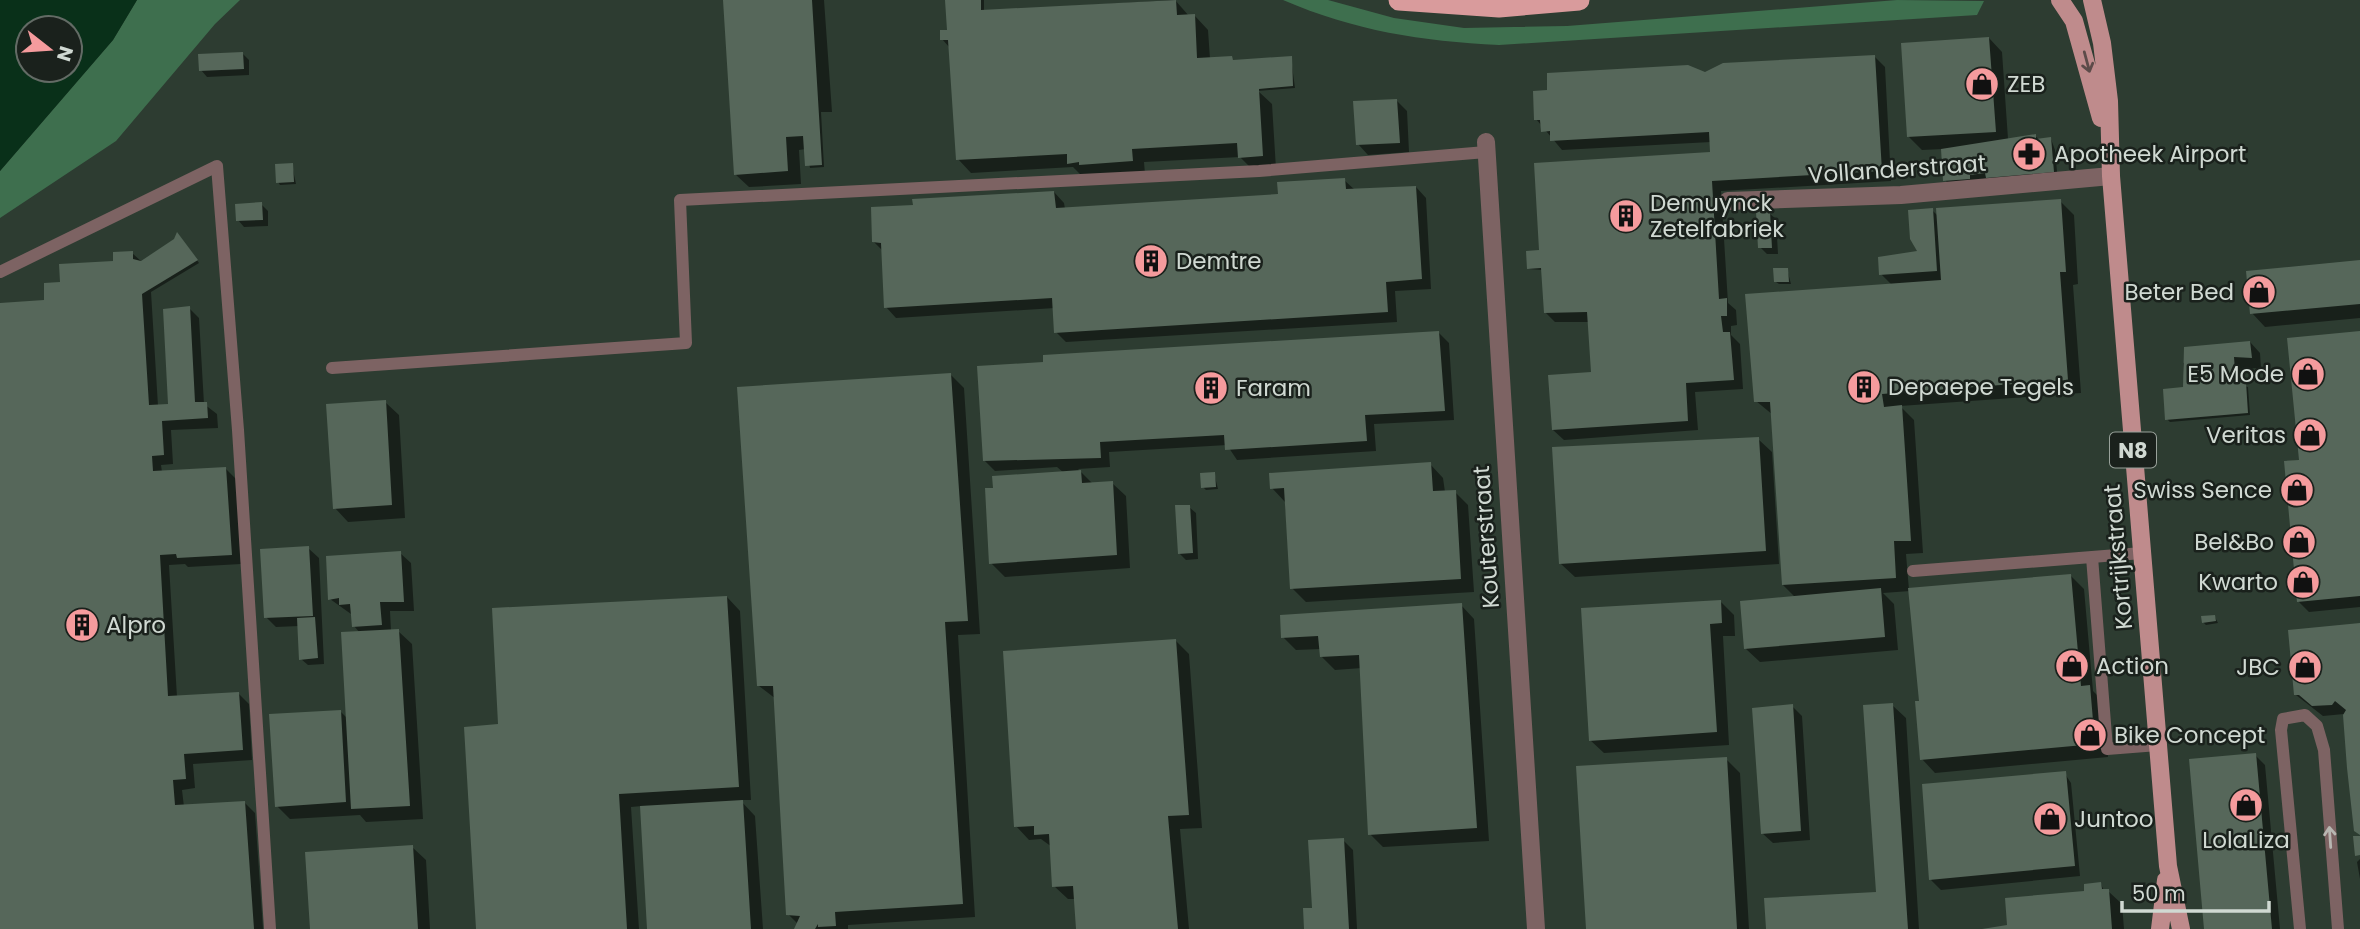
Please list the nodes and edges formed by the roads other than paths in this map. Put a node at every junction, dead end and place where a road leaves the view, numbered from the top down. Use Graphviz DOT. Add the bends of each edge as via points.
graph roads {
  1 [pos="1399,0"];
  2 [pos="1579,0"];
  3 [pos="2060,0"];
  4 [pos="2092,0"];
  5 [pos="1486,147"];
  6 [pos="2110,168"];
  7 [pos="1728,201"];
  8 [pos="0,272"];
  9 [pos="332,368"];
  10 [pos="2142,553"];
  11 [pos="2092,557"];
  12 [pos="1913,571"];
  13 [pos="2158,745"];
  14 [pos="2168,866"];
  15 [pos="270,929"];
  16 [pos="1536,929"];
  17 [pos="2160,929"];
  18 [pos="2181,929"];
  19 [pos="2300,929"];
  20 [pos="2338,929"];
  1 -- 2 [label="highway" via="1499,7"];
  3 -- 6 [label="main road, Kortrijkstraat / N8, one-way" via="2074,21 2085,53"];
  4 -- 6 [label="main road, Kortrijkstraat / N8" via="2109,101"];
  5 -- 9 [label="lane" via="1259,171 680,200 686,343"];
  5 -- 16 [label="street, Kouterstraat"];
  6 -- 7 [label="street, Vollanderstraat" via="1901,195"];
  6 -- 10 [label="main road, Kortrijkstraat / N8"];
  8 -- 15 [label="lane" via="217,166"];
  10 -- 11 [label="lane"];
  10 -- 13 [label="main road, Kortrijkstraat / N8"];
  11 -- 12 [label="lane"];
  11 -- 13 [label="lane" via="2108,749"];
  13 -- 14 [label="main road, Kortrijkstraat / N8"];
  14 -- 17 [label="main road, Kortrijkstraat / N8"];
  14 -- 18 [label="main road, Kortrijkstraat / N8"];
  20 -- 19 [label="lane, one-way" via="2323,750 2317,726 2305,715 2283,719 2281,730"];
}
